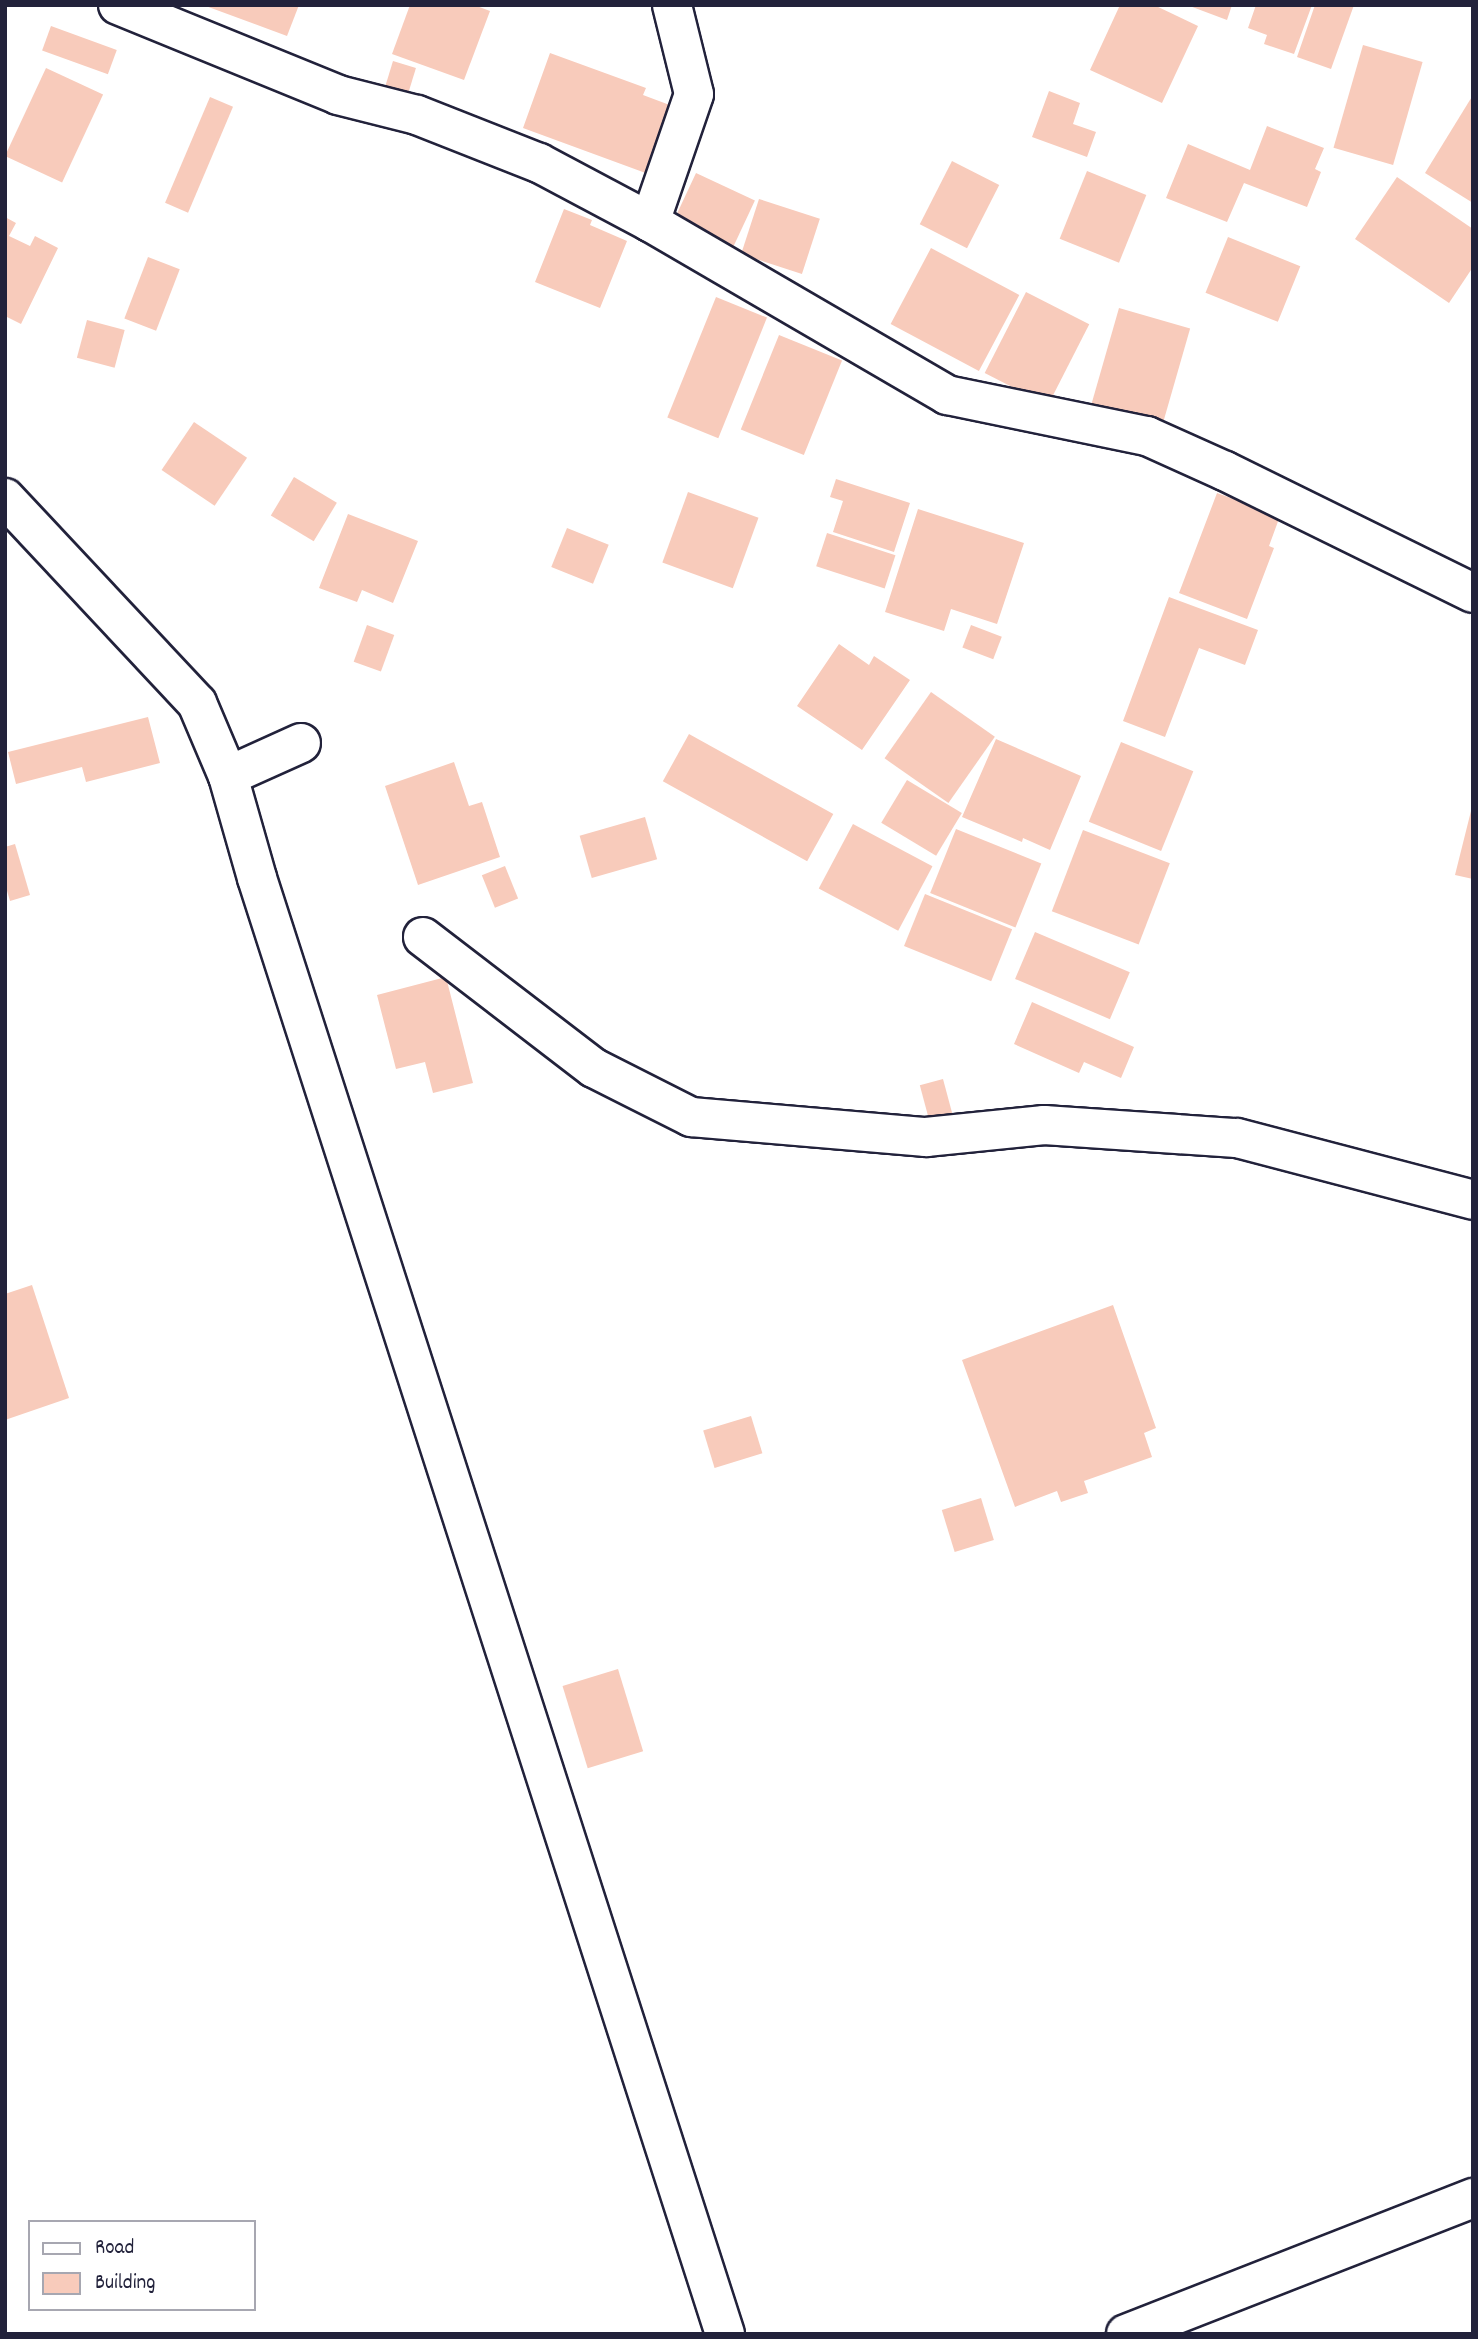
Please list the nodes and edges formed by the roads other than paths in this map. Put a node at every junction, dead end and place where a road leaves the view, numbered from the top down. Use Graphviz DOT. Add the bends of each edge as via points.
graph roads {
  1 [pos="118,5"];
  2 [pos="672,5"];
  3 [pos="650,222"];
  4 [pos="5,498"];
  5 [pos="1473,593"];
  6 [pos="301,743"];
  7 [pos="228,776"];
  8 [pos="423,937"];
  9 [pos="1473,1200"];
  10 [pos="1473,2198"];
  11 [pos="725,2334"];
  12 [pos="1126,2334"];
  1 -- 3 [label="street" via="338,95 417,115 539,163"];
  2 -- 3 [label="street" via="694,94"];
  3 -- 5 [label="street" via="947,394 1147,436"];
  4 -- 7 [label="street" via="197,704"];
  6 -- 7 [label="street"];
  7 -- 11 [label="street" via="261,892"];
  8 -- 9 [label="street" via="594,1068 691,1117 926,1137 1044,1125 1237,1138"];
  10 -- 12 [label="street"];
}
